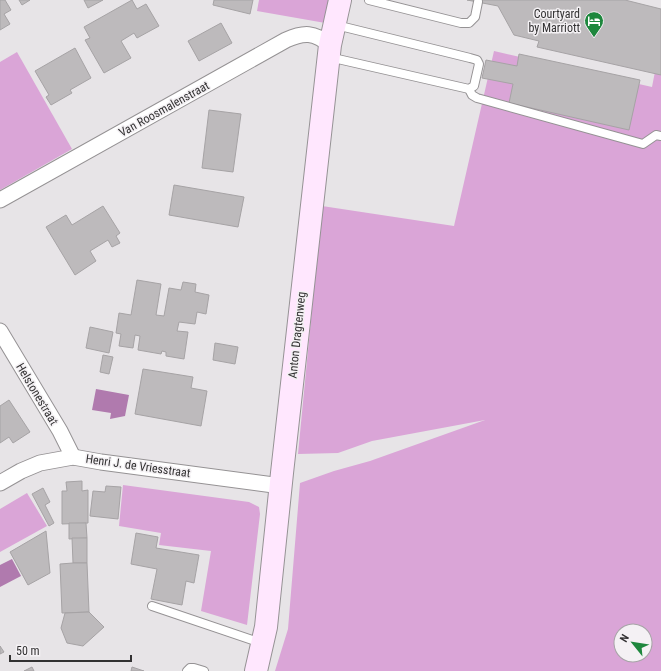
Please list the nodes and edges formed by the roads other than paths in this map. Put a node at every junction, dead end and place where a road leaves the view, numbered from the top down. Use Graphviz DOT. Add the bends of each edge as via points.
graph roads {
  1 [pos="340,0"];
  2 [pos="369,0"];
  3 [pos="478,2"];
  4 [pos="331,42"];
  5 [pos="469,89"];
  6 [pos="661,136"];
  7 [pos="0,200"];
  8 [pos="0,331"];
  9 [pos="73,457"];
  10 [pos="0,483"];
  11 [pos="281,486"];
  12 [pos="152,606"];
  13 [pos="262,644"];
  14 [pos="187,671"];
  15 [pos="204,671"];
  16 [pos="256,671"];
  1 -- 4 [label="main road, Anton Dragtenweg"];
  2 -- 3 [label="lane" via="461,23 469,23 474,17"];
  4 -- 5 [label="lane"];
  4 -- 5 [label="lane" via="477,60 479,64 474,86"];
  4 -- 7 [label="street, Van Roosmalenstraat" via="315,35 304,34 286,40"];
  4 -- 11 [label="main road, Anton Dragtenweg"];
  5 -- 6 [label="lane" via="477,98 643,144 656,135"];
  8 -- 9 [label="street, Helstonestraat"];
  9 -- 10 [label="street, Henri J. de Vriesstraat" via="40,463"];
  9 -- 11 [label="street, Henri J. de Vriesstraat"];
  11 -- 13 [label="main road, Anton Dragtenweg"];
  12 -- 13 [label="lane"];
  13 -- 16 [label="main road, Anton Dragtenweg"];
  14 -- 15 [label="lane" via="190,668"];
}
